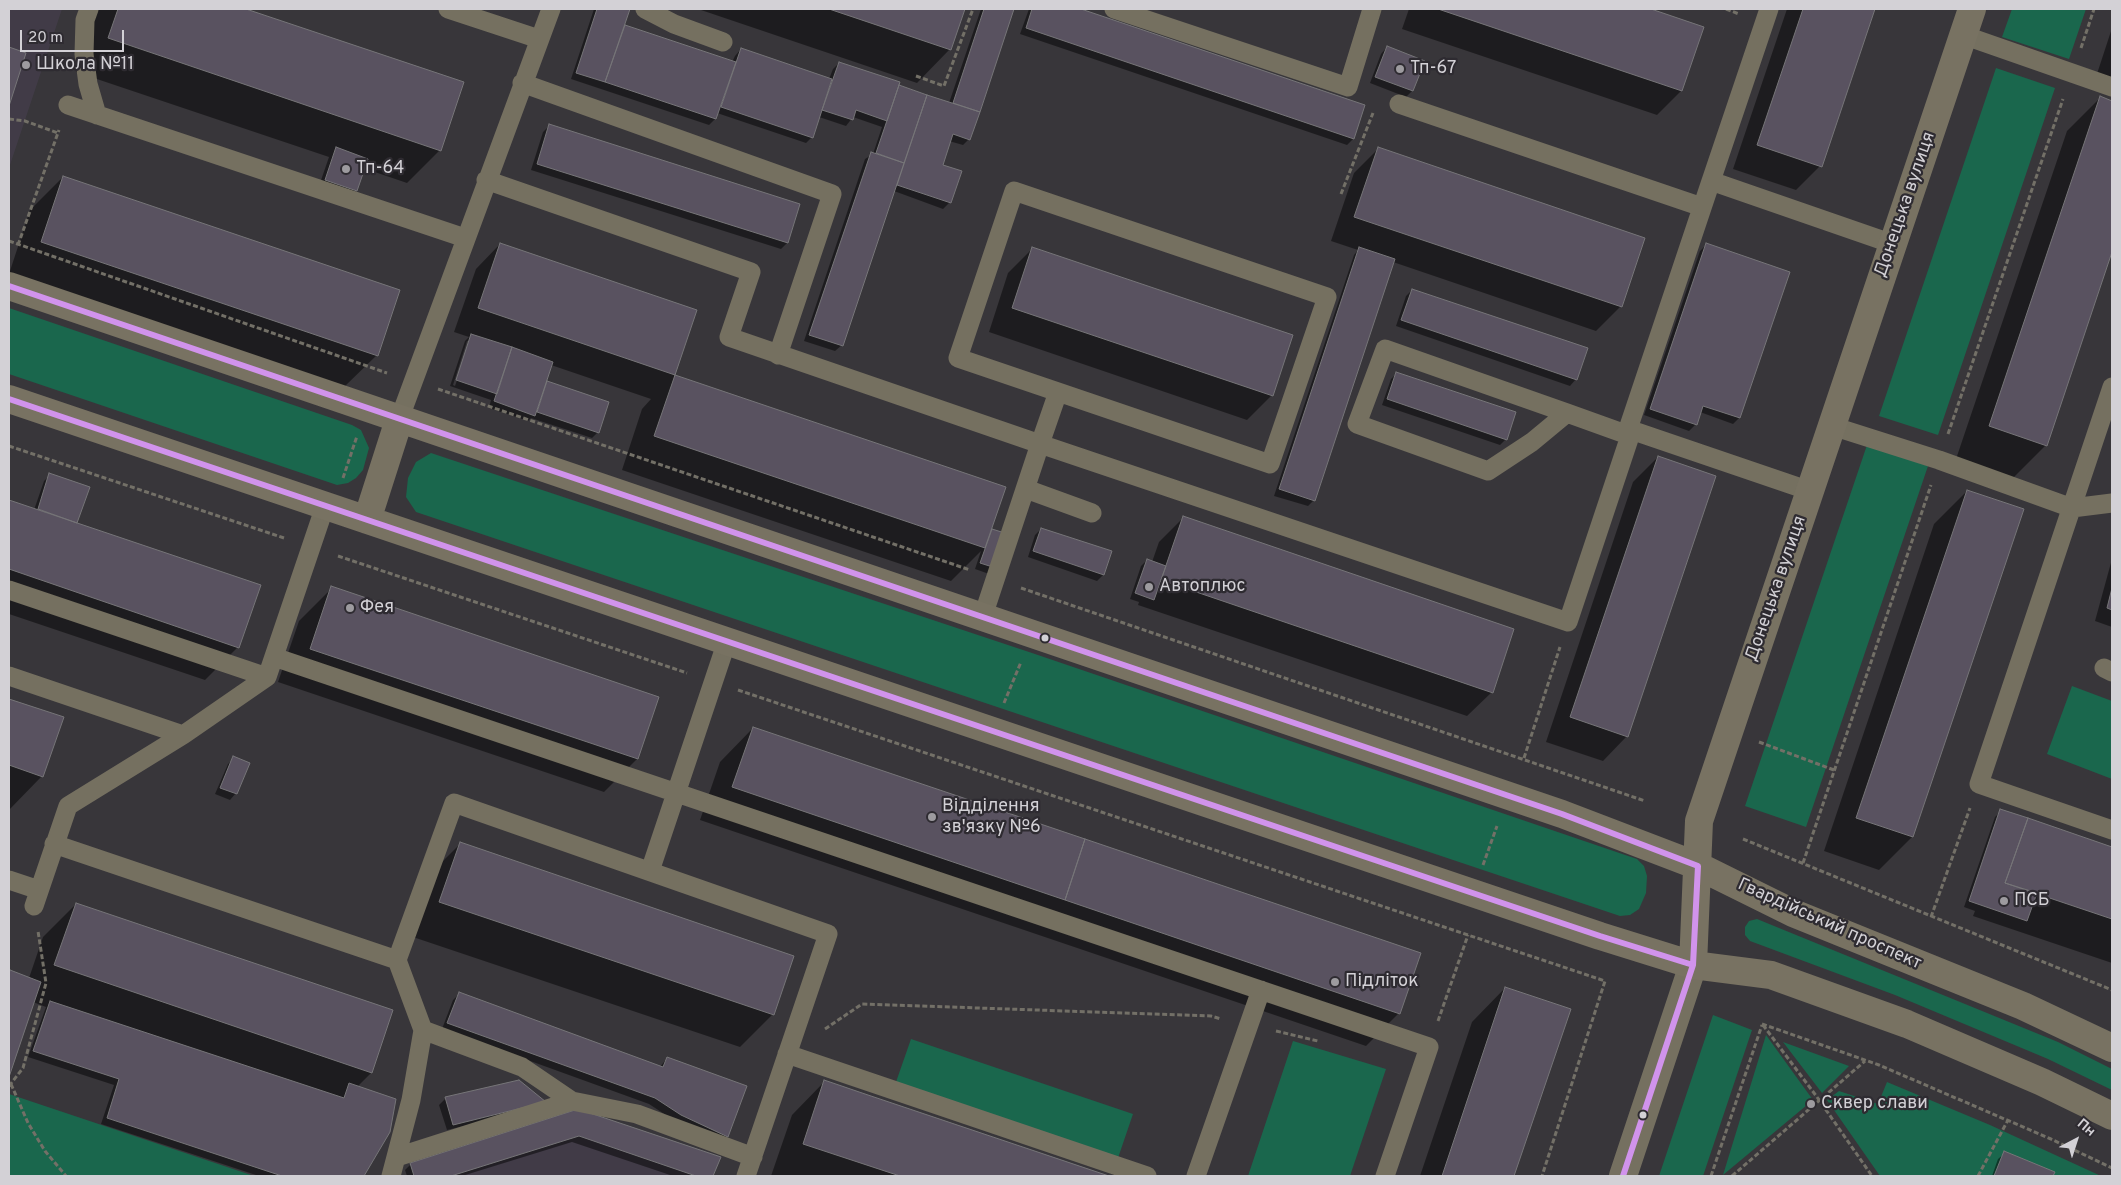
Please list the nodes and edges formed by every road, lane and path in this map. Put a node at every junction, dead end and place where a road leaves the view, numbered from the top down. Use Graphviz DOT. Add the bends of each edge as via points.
graph roads {
  1 [pos="89,9"];
  2 [pos="448,9"];
  3 [pos="550,9"];
  4 [pos="645,9"];
  5 [pos="973,9"];
  6 [pos="1114,9"];
  7 [pos="1372,9"];
  8 [pos="1769,9"];
  9 [pos="1972,9"];
  10 [pos="1963,35"];
  11 [pos="539,39"];
  12 [pos="723,42"];
  13 [pos="916,76"];
  14 [pos="522,83"];
  15 [pos="2112,86"];
  16 [pos="1400,104"];
  17 [pos="68,105"];
  18 [pos="97,115"];
  19 [pos="9,119"];
  20 [pos="58,133"];
  21 [pos="486,180"];
  22 [pos="1711,182"];
  23 [pos="1341,194"];
  24 [pos="1702,207"];
  25 [pos="465,238"];
  26 [pos="9,241"];
  27 [pos="1893,244"];
  28 [pos="18,245"];
  29 [pos="9,286"];
  30 [pos="778,356"];
  31 [pos="380,370"];
  32 [pos="413,381"];
  33 [pos="2112,387"];
  34 [pos="1058,392"];
  35 [pos="9,399"];
  36 [pos="366,409"];
  37 [pos="1567,413"];
  38 [pos="399,420"];
  39 [pos="1832,426"];
  40 [pos="1631,433"];
  41 [pos="1040,444"];
  42 [pos="9,446"];
  43 [pos="1026,489"];
  44 [pos="1810,491"];
  45 [pos="2112,503"];
  46 [pos="329,507"];
  47 [pos="2072,508"];
  48 [pos="1092,513"];
  49 [pos="367,520"];
  50 [pos="311,547"];
  51 [pos="996,579"];
  52 [pos="9,590"];
  53 [pos="982,619"];
  54 [pos="1568,622"];
  55 [pos="1032,636"];
  56 [pos="727,641"];
  57 [pos="274,656"];
  58 [pos="9,676"];
  59 [pos="267,677"];
  60 [pos="714,682"];
  61 [pos="992,731"];
  62 [pos="1729,731"];
  63 [pos="182,735"];
  64 [pos="1524,758"];
  65 [pos="1834,770"];
  66 [pos="1979,784"];
  67 [pos="676,792"];
  68 [pos="1645,801"];
  69 [pos="1498,823"];
  70 [pos="2112,830"];
  71 [pos="1743,840"];
  72 [pos="54,844"];
  73 [pos="1698,866"];
  74 [pos="1481,870"];
  75 [pos="650,871"];
  76 [pos="9,880"];
  77 [pos="36,898"];
  78 [pos="1931,917"];
  79 [pos="1468,935"];
  80 [pos="397,960"];
  81 [pos="1693,965"];
  82 [pos="1261,990"];
  83 [pos="2112,990"];
  84 [pos="1762,1024"];
  85 [pos="1248,1025"];
  86 [pos="423,1030"];
  87 [pos="1325,1043"];
  88 [pos="1429,1047"];
  89 [pos="2112,1048"];
  90 [pos="787,1054"];
  91 [pos="1865,1061"];
  92 [pos="10,1084"];
  93 [pos="572,1101"];
  94 [pos="1820,1102"];
  95 [pos="2112,1116"];
  96 [pos="2008,1120"];
  97 [pos="397,1157"];
  98 [pos="753,1157"];
  99 [pos="2112,1168"];
  100 [pos="66,1176"];
  101 [pos="391,1176"];
  102 [pos="746,1176"];
  103 [pos="1148,1176"];
  104 [pos="1196,1176"];
  105 [pos="1385,1176"];
  106 [pos="1542,1176"];
  107 [pos="1622,1176"];
  108 [pos="1712,1176"];
  109 [pos="1732,1176"];
  110 [pos="1872,1176"];
  111 [pos="1978,1176"];
  1 -- 18 [label="lane" via="85,20 84,54"];
  2 -- 11 [label="lane"];
  3 -- 11 [label="lane"];
  4 -- 12 [label="lane" via="674,24"];
  5 -- 13 [label="path" via="944,86"];
  6 -- 7 [label="lane" via="1348,87"];
  8 -- 22 [label="lane"];
  9 -- 10 [label="main road, Донецька вулиця"];
  10 -- 15 [label="lane"];
  10 -- 27 [label="main road, Донецька вулиця"];
  11 -- 14 [label="lane"];
  14 -- 21 [label="lane"];
  14 -- 30 [label="lane" via="832,194"];
  16 -- 23 [label="path" via="1380,96"];
  16 -- 24 [label="lane"];
  17 -- 18 [label="lane"];
  17 -- 20 [label="path"];
  18 -- 25 [label="lane"];
  19 -- 20 [label="path"];
  20 -- 28 [label="path"];
  21 -- 25 [label="lane"];
  21 -- 30 [label="lane" via="751,272 729,337"];
  22 -- 24 [label="lane"];
  22 -- 27 [label="lane"];
  24 -- 40 [label="lane" via="1628,428"];
  25 -- 32 [label="lane"];
  26 -- 28 [label="path"];
  27 -- 39 [label="main road, Донецька вулиця"];
  28 -- 31 [label="path"];
  29 -- 36 [label="main road, Гвардійський проспект"];
  30 -- 41 [label="lane"];
  31 -- 32 [label="path"];
  31 -- 36 [label="path"];
  32 -- 38 [label="lane"];
  32 -- 51 [label="path"];
  33 -- 47 [label="lane"];
  34 -- 34 [label="lane" via="1270,464 1327,296 1014,191 958,358"];
  34 -- 41 [label="lane"];
  35 -- 46 [label="main road"];
  36 -- 38 [label="main road, Гвардійський проспект"];
  36 -- 46 [label="path"];
  37 -- 37 [label="lane" via="1532,442 1488,471 1357,424 1385,349"];
  37 -- 40 [label="lane"];
  38 -- 49 [label="main road"];
  38 -- 53 [label="main road, Гвардійський проспект"];
  39 -- 44 [label="main road, Донецька вулиця"];
  39 -- 47 [label="lane"];
  40 -- 44 [label="lane"];
  40 -- 54 [label="lane"];
  41 -- 43 [label="lane"];
  41 -- 54 [label="lane"];
  42 -- 50 [label="path"];
  43 -- 48 [label="lane"];
  43 -- 51 [label="lane"];
  44 -- 62 [label="main road, Донецька вулиця"];
  45 -- 47 [label="lane"];
  46 -- 49 [label="main road"];
  46 -- 50 [label="lane"];
  47 -- 66 [label="lane"];
  49 -- 56 [label="main road"];
  50 -- 57 [label="lane"];
  50 -- 60 [label="path"];
  51 -- 53 [label="lane"];
  51 -- 64 [label="path"];
  52 -- 59 [label="lane"];
  53 -- 55 [label="main road, Гвардійський проспект"];
  54 -- 64 [label="path"];
  55 -- 61 [label="path"];
  55 -- 73 [label="main road, Гвардійський проспект" via="1552,811"];
  56 -- 60 [label="lane"];
  56 -- 61 [label="main road"];
  57 -- 59 [label="lane"];
  57 -- 67 [label="lane"];
  58 -- 63 [label="lane"];
  59 -- 63 [label="lane"];
  60 -- 67 [label="lane"];
  60 -- 79 [label="path"];
  61 -- 81 [label="main road"];
  62 -- 65 [label="path"];
  62 -- 73 [label="main road, Донецька вулиця" via="1699,821"];
  63 -- 72 [label="lane" via="68,806"];
  64 -- 68 [label="path"];
  66 -- 70 [label="lane"];
  66 -- 78 [label="path"];
  67 -- 75 [label="lane"];
  67 -- 82 [label="lane"];
  69 -- 74 [label="path"];
  71 -- 78 [label="path"];
  72 -- 77 [label="lane"];
  72 -- 80 [label="lane"];
  73 -- 81 [label="main road, Донецька вулиця"];
  73 -- 89 [label="main road, Гвардійський проспект" via="1793,913 2023,1006"];
  75 -- 80 [label="lane" via="454,803"];
  75 -- 90 [label="lane" via="828,934"];
  76 -- 77 [label="lane"];
  77 -- 92 [label="path" via="46,982 23,1068"];
  78 -- 83 [label="path"];
  79 -- 88 [label="path"];
  79 -- 106 [label="path" via="1605,981"];
  80 -- 86 [label="lane"];
  81 -- 95 [label="main road" via="1780,978 1907,1024"];
  81 -- 107 [label="street, Донецька вулиця"];
  82 -- 85 [label="lane"];
  82 -- 88 [label="lane"];
  84 -- 91 [label="path"];
  84 -- 94 [label="path"];
  84 -- 108 [label="path"];
  85 -- 87 [label="path"];
  85 -- 90 [label="path" via="1211,1016 862,1004"];
  85 -- 104 [label="lane"];
  86 -- 93 [label="lane" via="522,1067"];
  86 -- 97 [label="lane"];
  88 -- 105 [label="lane"];
  90 -- 98 [label="lane"];
  90 -- 103 [label="lane"];
  91 -- 94 [label="path"];
  91 -- 96 [label="path"];
  92 -- 100 [label="path" via="45,1151"];
  93 -- 97 [label="lane"];
  93 -- 98 [label="lane" via="637,1114"];
  94 -- 109 [label="path"];
  94 -- 110 [label="path"];
  96 -- 99 [label="path"];
  96 -- 111 [label="path"];
  97 -- 101 [label="lane"];
  98 -- 102 [label="lane"];
}
